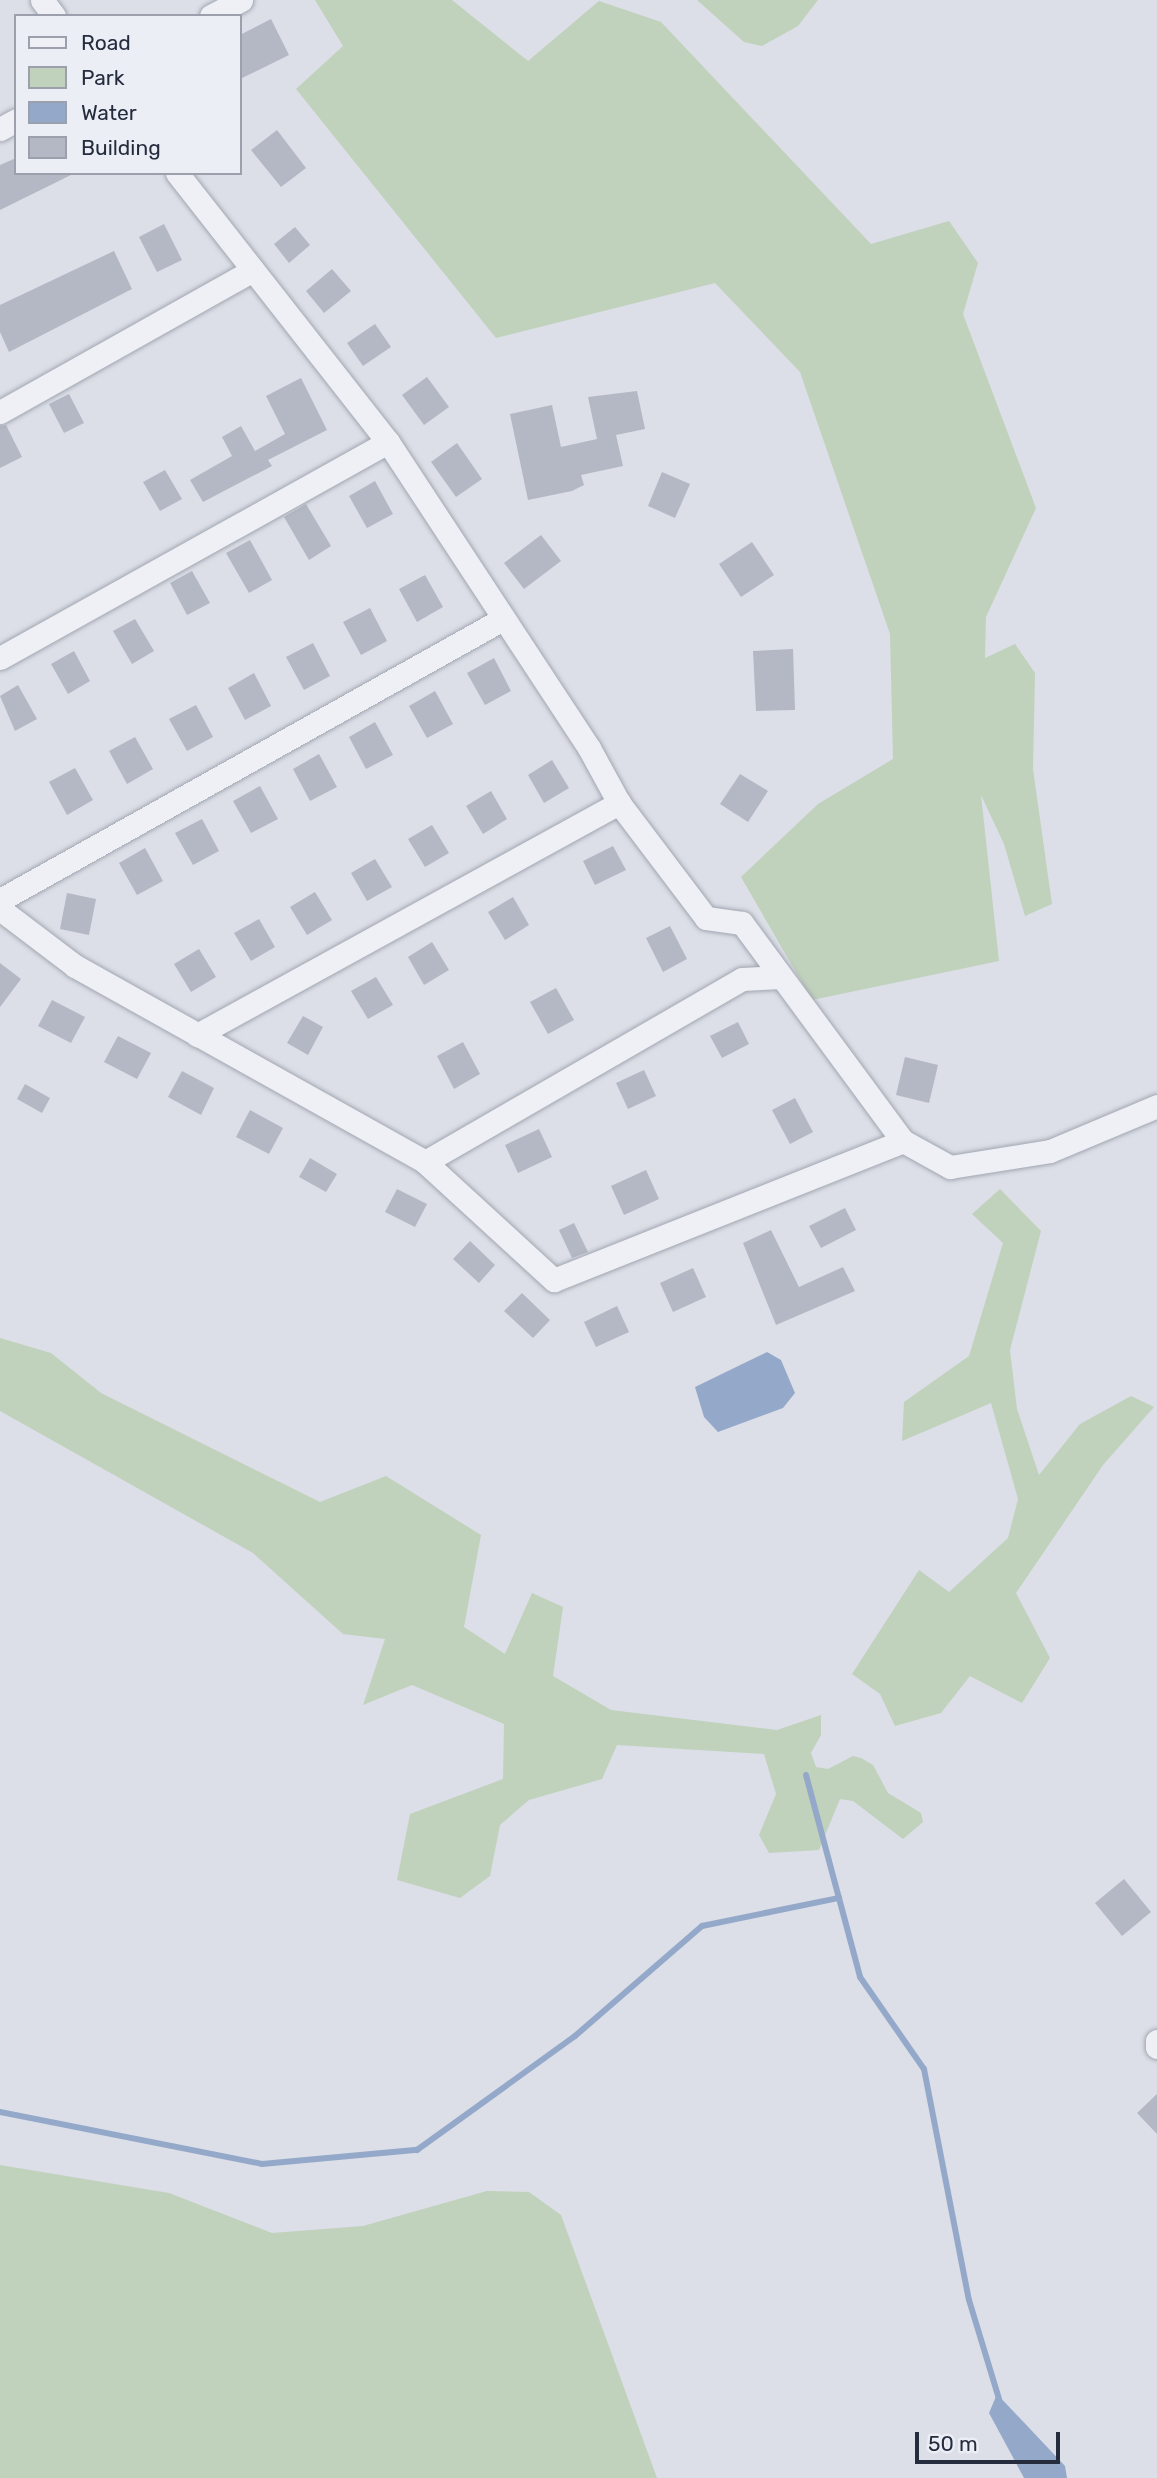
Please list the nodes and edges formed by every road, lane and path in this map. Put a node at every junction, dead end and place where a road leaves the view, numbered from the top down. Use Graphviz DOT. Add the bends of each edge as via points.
graph roads {
  1 [pos="241,0"];
  2 [pos="215,14"];
  3 [pos="179,175"];
  4 [pos="253,270"];
  5 [pos="0,412"];
  6 [pos="388,442"];
  7 [pos="501,620"];
  8 [pos="0,658"];
  9 [pos="619,803"];
  10 [pos="0,900"];
  11 [pos="0,909"];
  12 [pos="781,977"];
  13 [pos="197,1035"];
  14 [pos="1157,1106"];
  15 [pos="903,1141"];
  16 [pos="425,1162"];
  17 [pos="1157,2041"];
  18 [pos="1157,2047"];
  1 -- 2 [label="street"];
  3 -- 4 [label="street"];
  4 -- 5 [label="street"];
  4 -- 6 [label="street"];
  6 -- 7 [label="street"];
  6 -- 8 [label="street"];
  7 -- 9 [label="street" via="589,748"];
  7 -- 10 [label="street"];
  9 -- 12 [label="street" via="706,918 742,923"];
  9 -- 13 [label="street"];
  11 -- 13 [label="street" via="75,966"];
  12 -- 15 [label="street"];
  12 -- 16 [label="street" via="743,979"];
  13 -- 16 [label="street"];
  14 -- 15 [label="street" via="1050,1150 950,1167"];
  15 -- 16 [label="street" via="554,1280"];
  17 -- 18 [label="street"];
}
